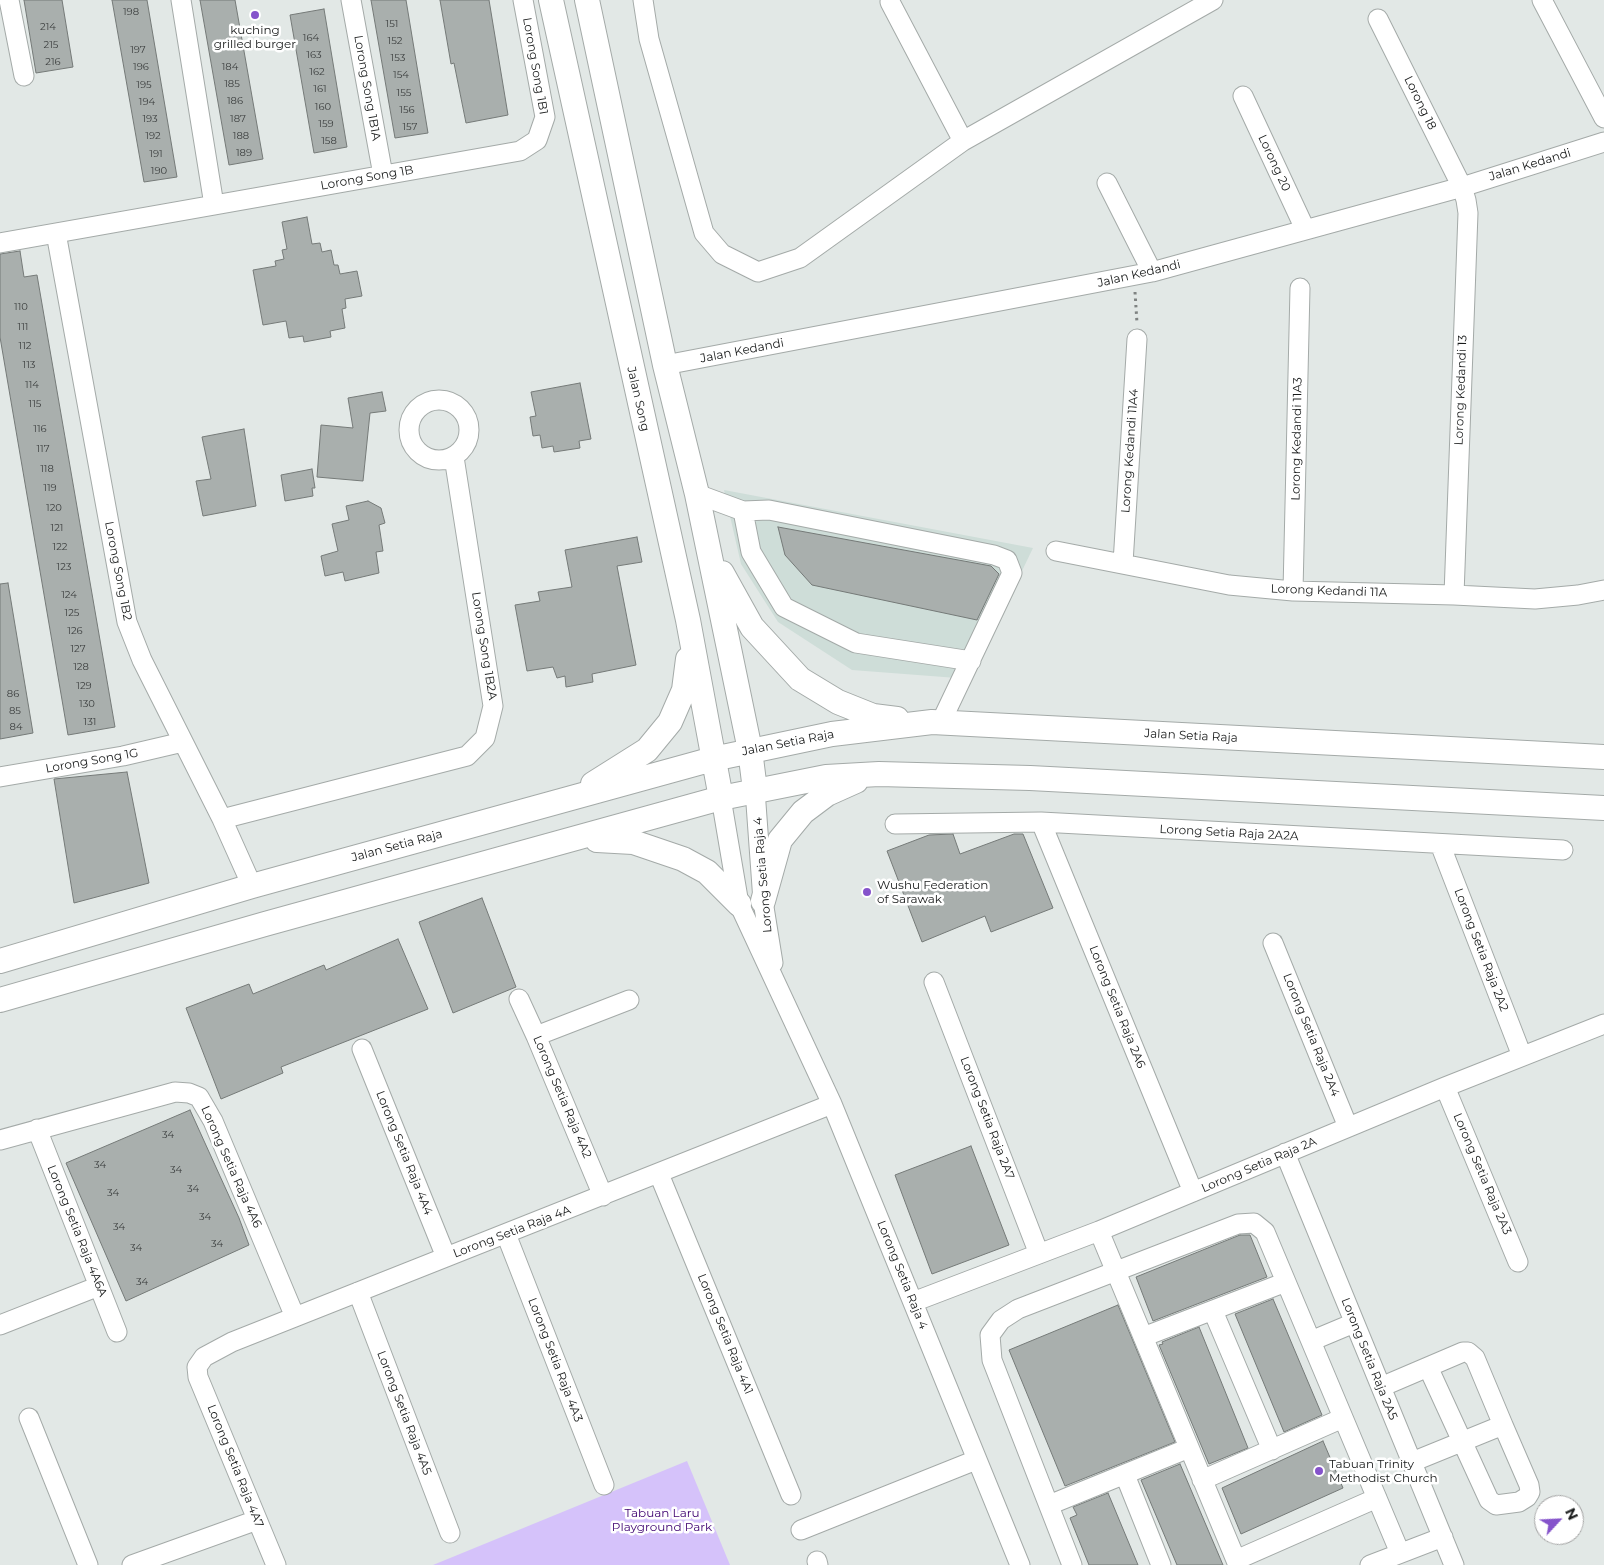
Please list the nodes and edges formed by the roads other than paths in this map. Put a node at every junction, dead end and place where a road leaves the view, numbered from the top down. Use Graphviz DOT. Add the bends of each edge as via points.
graph roads {
  1 [pos="9,0"];
  2 [pos="181,0"];
  3 [pos="351,0"];
  4 [pos="523,0"];
  5 [pos="551,0"];
  6 [pos="587,0"];
  7 [pos="643,0"];
  8 [pos="1213,0"];
  9 [pos="1542,0"];
  10 [pos="890,2"];
  11 [pos="1378,19"];
  12 [pos="24,76"];
  13 [pos="1243,96"];
  14 [pos="1604,118"];
  15 [pos="963,141"];
  16 [pos="1604,142"];
  17 [pos="520,151"];
  18 [pos="383,176"];
  19 [pos="1107,183"];
  20 [pos="1462,187"];
  21 [pos="214,205"];
  22 [pos="1305,229"];
  23 [pos="56,233"];
  24 [pos="0,243"];
  25 [pos="1152,272"];
  26 [pos="1300,288"];
  27 [pos="1137,339"];
  28 [pos="665,365"];
  29 [pos="454,456"];
  30 [pos="696,494"];
  31 [pos="743,511"];
  32 [pos="664,512"];
  33 [pos="706,540"];
  34 [pos="1056,551"];
  35 [pos="1123,563"];
  36 [pos="1604,590"];
  37 [pos="1293,591"];
  38 [pos="1454,594"];
  39 [pos="688,620"];
  40 [pos="971,661"];
  41 [pos="937,722"];
  42 [pos="183,742"];
  43 [pos="750,750"];
  44 [pos="1560,755"];
  45 [pos="1604,757"];
  46 [pos="713,759"];
  47 [pos="1604,771"];
  48 [pos="879,774"];
  49 [pos="0,777"];
  50 [pos="755,790"];
  51 [pos="721,798"];
  52 [pos="560,801"];
  53 [pos="1604,808"];
  54 [pos="222,819"];
  55 [pos="1042,822"];
  56 [pos="896,824"];
  57 [pos="571,841"];
  58 [pos="1440,844"];
  59 [pos="1562,850"];
  60 [pos="252,886"];
  61 [pos="763,901"];
  62 [pos="739,904"];
  63 [pos="1273,943"];
  64 [pos="0,961"];
  65 [pos="934,982"];
  66 [pos="778,988"];
  67 [pos="518,999"];
  68 [pos="0,1000"];
  69 [pos="629,1000"];
  70 [pos="1603,1029"];
  71 [pos="536,1036"];
  72 [pos="362,1049"];
  73 [pos="1522,1056"];
  74 [pos="1445,1087"];
  75 [pos="832,1104"];
  76 [pos="1348,1127"];
  77 [pos="37,1129"];
  78 [pos="0,1140"];
  79 [pos="1285,1154"];
  80 [pos="659,1174"];
  81 [pos="1193,1192"];
  82 [pos="603,1196"];
  83 [pos="1099,1231"];
  84 [pos="506,1234"];
  85 [pos="1039,1254"];
  86 [pos="446,1258"];
  87 [pos="1518,1262"];
  88 [pos="1116,1272"];
  89 [pos="1286,1282"];
  90 [pos="99,1286"];
  91 [pos="358,1292"];
  92 [pos="913,1302"];
  93 [pos="1213,1311"];
  94 [pos="295,1317"];
  95 [pos="1354,1323"];
  96 [pos="0,1325"];
  97 [pos="117,1332"];
  98 [pos="1143,1337"];
  99 [pos="1311,1341"];
  100 [pos="197,1367"];
  101 [pos="1428,1367"];
  102 [pos="1380,1386"];
  103 [pos="29,1418"];
  104 [pos="1343,1418"];
  105 [pos="1504,1425"];
  106 [pos="1460,1441"];
  107 [pos="1189,1448"];
  108 [pos="1272,1450"];
  109 [pos="976,1460"];
  110 [pos="1412,1462"];
  111 [pos="1125,1475"];
  112 [pos="1202,1480"];
  113 [pos="604,1485"];
  114 [pos="790,1495"];
  115 [pos="1377,1498"];
  116 [pos="1049,1505"];
  117 [pos="257,1520"];
  118 [pos="801,1530"];
  119 [pos="450,1533"];
  120 [pos="1443,1537"];
  121 [pos="1400,1553"];
  122 [pos="1237,1563"];
  123 [pos="88,1565"];
  124 [pos="132,1565"];
  125 [pos="276,1565"];
  126 [pos="1020,1565"];
  127 [pos="1072,1565"];
  128 [pos="1161,1565"];
  129 [pos="1370,1565"];
  130 [pos="1454,1565"];
  1 -- 12 [label="street"];
  2 -- 21 [label="street"];
  3 -- 18 [label="street, Lorong Song 1B1A"];
  4 -- 17 [label="street, Lorong Song 1B1" via="545,117 537,140"];
  5 -- 32 [label="main road, Jalan Song"];
  6 -- 28 [label="main road"];
  7 -- 15 [label="street" via="649,39 704,233 722,254 758,272 800,258"];
  8 -- 15 [label="street"];
  9 -- 14 [label="street"];
  10 -- 15 [label="street"];
  11 -- 20 [label="street, Lorong 18"];
  13 -- 22 [label="street, Lorong 20"];
  16 -- 20 [label="street, Jalan Kedandi"];
  17 -- 18 [label="street, Lorong Song 1B"];
  18 -- 21 [label="street, Lorong Song 1B"];
  19 -- 25 [label="street"];
  20 -- 22 [label="street, Jalan Kedandi"];
  20 -- 38 [label="street, Lorong Kedandi 13" via="1468,213"];
  21 -- 23 [label="street, Lorong Song 1B"];
  22 -- 25 [label="street, Jalan Kedandi"];
  23 -- 24 [label="street, Lorong Song 1B"];
  23 -- 42 [label="street, Lorong Song 1B2" via="127,622"];
  25 -- 28 [label="street, Jalan Kedandi"];
  26 -- 37 [label="street, Lorong Kedandi 11A3"];
  27 -- 35 [label="street, Lorong Kedandi 11A4"];
  28 -- 30 [label="main road"];
  28 -- 32 [label="main road" via="655,370 652,377 661,446"];
  29 -- 54 [label="street, Lorong Song 1B2A" via="493,706 485,738 467,756"];
  30 -- 31 [label="street"];
  30 -- 33 [label="main road"];
  31 -- 40 [label="street" via="751,552 784,607 856,643"];
  31 -- 40 [label="street" via="769,510 1007,560 1012,572"];
  32 -- 39 [label="main road, Jalan Song"];
  33 -- 41 [label="main road" via="752,627 800,679 838,702 873,716"];
  33 -- 43 [label="main road"];
  34 -- 35 [label="street, Lorong Kedandi 11A"];
  35 -- 37 [label="street, Lorong Kedandi 11A" via="1220,584"];
  36 -- 38 [label="street, Lorong Kedandi 11A" via="1536,599"];
  37 -- 38 [label="street, Lorong Kedandi 11A"];
  39 -- 46 [label="main road, Jalan Song"];
  39 -- 52 [label="main road" via="684,690 670,722 647,750"];
  40 -- 41 [label="street"];
  41 -- 43 [label="main road, Jalan Setia Raja" via="832,734"];
  41 -- 44 [label="main road, Jalan Setia Raja"];
  42 -- 49 [label="street, Lorong Song 1G"];
  42 -- 54 [label="street, Lorong Song 1B2"];
  43 -- 46 [label="main road, Jalan Setia Raja"];
  43 -- 50 [label="main road"];
  44 -- 45 [label="main road, Jalan Setia Raja"];
  44 -- 47 [label="main road" via="1584,770"];
  46 -- 51 [label="main road, Jalan Song"];
  46 -- 52 [label="main road, Jalan Setia Raja"];
  48 -- 50 [label="main road" via="826,777"];
  48 -- 53 [label="main road" via="1030,778"];
  48 -- 61 [label="main road" via="827,794 803,812 780,840"];
  50 -- 51 [label="main road"];
  50 -- 61 [label="street, Lorong Setia Raja 4"];
  51 -- 57 [label="main road"];
  51 -- 62 [label="street, Lorong Setia Raja 4"];
  52 -- 60 [label="main road, Jalan Setia Raja"];
  54 -- 60 [label="street, Lorong Song 1B2"];
  55 -- 56 [label="street, Lorong Setia Raja 2A2A"];
  55 -- 58 [label="street, Lorong Setia Raja 2A2A"];
  55 -- 81 [label="street, Lorong Setia Raja 2A6"];
  57 -- 62 [label="main road" via="633,842 657,849 707,872"];
  57 -- 68 [label="main road"];
  58 -- 59 [label="street, Lorong Setia Raja 2A2A"];
  58 -- 73 [label="street, Lorong Setia Raja 2A2"];
  60 -- 64 [label="main road, Jalan Setia Raja"];
  61 -- 66 [label="street, Lorong Setia Raja 4"];
  62 -- 66 [label="street, Lorong Setia Raja 4"];
  63 -- 76 [label="street, Lorong Setia Raja 2A4"];
  65 -- 85 [label="street, Lorong Setia Raja 2A7"];
  66 -- 75 [label="street, Lorong Setia Raja 4"];
  67 -- 71 [label="street, Lorong Setia Raja 4A2"];
  69 -- 71 [label="street"];
  70 -- 73 [label="street, Lorong Setia Raja 2A"];
  71 -- 82 [label="street, Lorong Setia Raja 4A2"];
  72 -- 86 [label="street, Lorong Setia Raja 4A4"];
  73 -- 74 [label="street, Lorong Setia Raja 2A"];
  74 -- 76 [label="street, Lorong Setia Raja 2A"];
  74 -- 87 [label="street, Lorong Setia Raja 2A3"];
  75 -- 80 [label="street, Lorong Setia Raja 4A"];
  75 -- 92 [label="street, Lorong Setia Raja 4"];
  76 -- 79 [label="street, Lorong Setia Raja 2A"];
  77 -- 78 [label="street, Lorong Setia Raja 4A6"];
  77 -- 90 [label="street, Lorong Setia Raja 4A6A"];
  77 -- 94 [label="street, Lorong Setia Raja 4A6" via="175,1092 199,1097 213,1121"];
  79 -- 81 [label="street, Lorong Setia Raja 2A"];
  79 -- 95 [label="street, Lorong Setia Raja 2A5"];
  80 -- 82 [label="street, Lorong Setia Raja 4A"];
  80 -- 114 [label="street, Lorong Setia Raja 4A1"];
  81 -- 83 [label="street, Lorong Setia Raja 2A"];
  82 -- 84 [label="street, Lorong Setia Raja 4A"];
  83 -- 85 [label="street, Lorong Setia Raja 2A"];
  83 -- 88 [label="street"];
  84 -- 86 [label="street, Lorong Setia Raja 4A"];
  84 -- 113 [label="street, Lorong Setia Raja 4A3"];
  85 -- 92 [label="street, Lorong Setia Raja 2A"];
  86 -- 91 [label="street, Lorong Setia Raja 4A"];
  88 -- 89 [label="street" via="1238,1224 1254,1223 1265,1232"];
  88 -- 98 [label="street"];
  88 -- 116 [label="street" via="1018,1309 1001,1320 990,1335 992,1360"];
  89 -- 93 [label="street"];
  89 -- 99 [label="street"];
  90 -- 96 [label="street"];
  90 -- 97 [label="street, Lorong Setia Raja 4A6A"];
  91 -- 94 [label="street, Lorong Setia Raja 4A"];
  91 -- 119 [label="street, Lorong Setia Raja 4A5"];
  92 -- 109 [label="street, Lorong Setia Raja 4"];
  93 -- 98 [label="street"];
  93 -- 108 [label="street"];
  94 -- 100 [label="street, Lorong Setia Raja 4A" via="232,1342 204,1357"];
  95 -- 99 [label="street"];
  95 -- 102 [label="street, Lorong Setia Raja 2A5"];
  98 -- 107 [label="street"];
  99 -- 104 [label="street"];
  100 -- 117 [label="street, Lorong Setia Raja 4A7" via="198,1378"];
  101 -- 102 [label="street"];
  101 -- 105 [label="street" via="1468,1352 1475,1358"];
  101 -- 106 [label="street"];
  102 -- 110 [label="street, Lorong Setia Raja 2A5"];
  103 -- 123 [label="street"];
  104 -- 108 [label="street"];
  104 -- 115 [label="street"];
  105 -- 106 [label="street"];
  105 -- 106 [label="street" via="1529,1484 1527,1497 1519,1502 1496,1505 1489,1500"];
  106 -- 110 [label="street"];
  107 -- 111 [label="street"];
  107 -- 112 [label="street"];
  108 -- 112 [label="street"];
  109 -- 118 [label="street"];
  109 -- 126 [label="street, Lorong Setia Raja 4"];
  110 -- 120 [label="street, Lorong Setia Raja 2A5"];
  111 -- 116 [label="street"];
  111 -- 128 [label="street"];
  112 -- 122 [label="street"];
  115 -- 121 [label="street"];
  115 -- 122 [label="street"];
  116 -- 127 [label="street"];
  117 -- 124 [label="street"];
  117 -- 125 [label="street, Lorong Setia Raja 4A7"];
  120 -- 121 [label="street"];
  120 -- 130 [label="street, Lorong Setia Raja 2A5"];
  121 -- 129 [label="street"];
}
